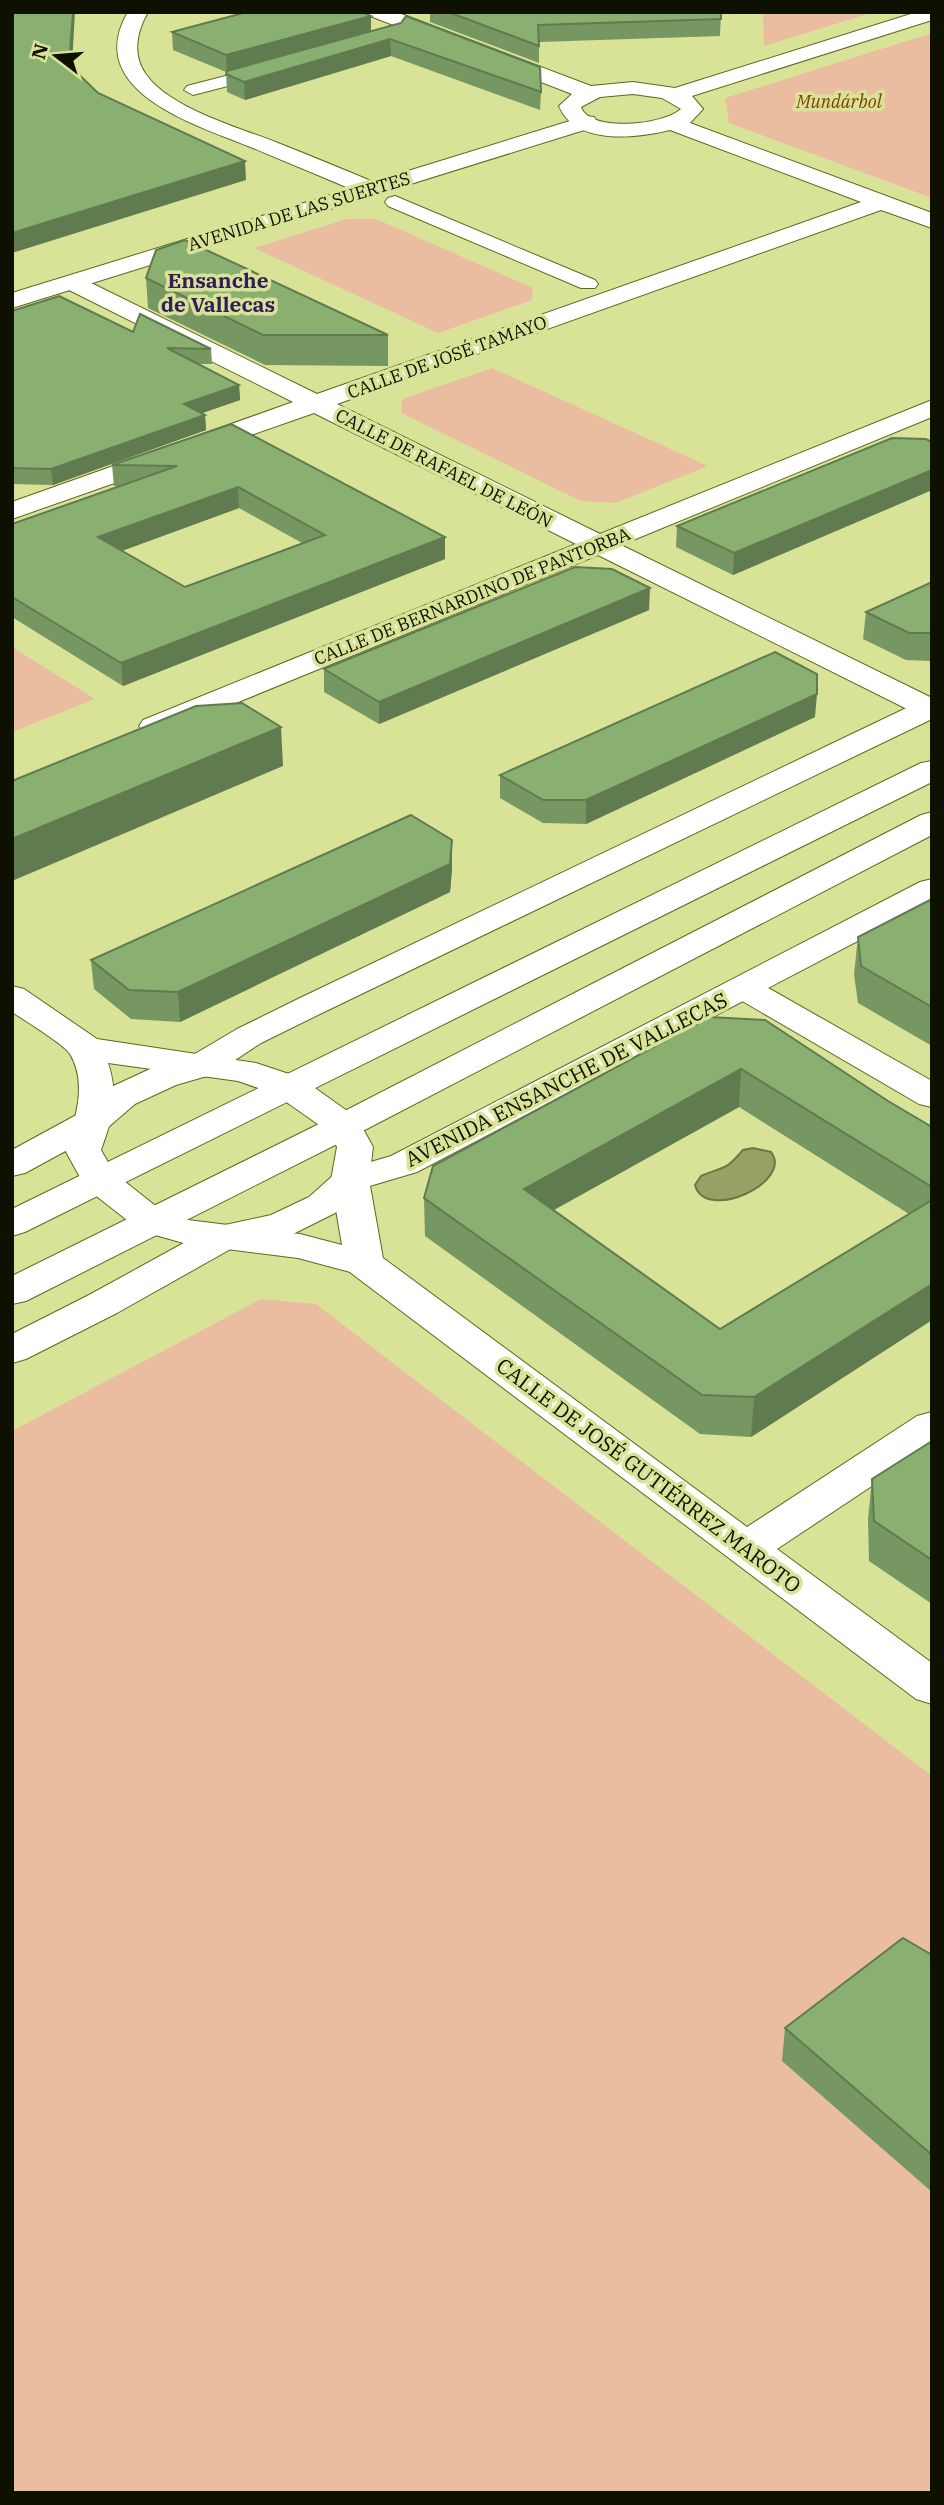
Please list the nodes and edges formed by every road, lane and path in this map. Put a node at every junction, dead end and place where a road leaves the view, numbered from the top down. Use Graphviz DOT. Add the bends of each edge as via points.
graph roads {
  1 [pos="138,12"];
  2 [pos="377,12"];
  3 [pos="932,14"];
  4 [pos="287,64"];
  5 [pos="193,90"];
  6 [pos="589,93"];
  7 [pos="675,94"];
  8 [pos="586,122"];
  9 [pos="674,124"];
  10 [pos="370,189"];
  11 [pos="395,202"];
  12 [pos="882,202"];
  13 [pos="932,221"];
  14 [pos="73,283"];
  15 [pos="588,284"];
  16 [pos="12,302"];
  17 [pos="315,404"];
  18 [pos="932,408"];
  19 [pos="12,511"];
  20 [pos="597,545"];
  21 [pos="930,707"];
  22 [pos="130,736"];
  23 [pos="932,770"];
  24 [pos="932,822"];
  25 [pos="932,889"];
  26 [pos="744,988"];
  27 [pos="12,996"];
  28 [pos="86,1048"];
  29 [pos="201,1066"];
  30 [pos="288,1086"];
  31 [pos="932,1096"];
  32 [pos="93,1121"];
  33 [pos="344,1126"];
  34 [pos="12,1165"];
  35 [pos="99,1180"];
  36 [pos="349,1180"];
  37 [pos="154,1223"];
  38 [pos="12,1224"];
  39 [pos="225,1236"];
  40 [pos="365,1264"];
  41 [pos="12,1292"];
  42 [pos="12,1350"];
  43 [pos="932,1426"];
  44 [pos="747,1548"];
  45 [pos="932,1686"];
  1 -- 10 [label="street" via="127,32 125,50 129,64 148,89 201,118"];
  2 -- 6 [label="street"];
  3 -- 7 [label="street"];
  4 -- 5 [label="street"];
  6 -- 7 [label="street" via="633,88"];
  6 -- 8 [label="street" via="570,106 574,116"];
  7 -- 9 [label="street" via="692,109"];
  8 -- 9 [label="street" via="631,130"];
  8 -- 10 [label="street, AVENIDA DE LAS SUERTES"];
  9 -- 12 [label="street"];
  10 -- 14 [label="street, AVENIDA DE LAS SUERTES"];
  11 -- 15 [label="street"];
  12 -- 13 [label="street"];
  12 -- 17 [label="street, CALLE DE JOSÉ TAMAYO"];
  14 -- 16 [label="street, AVENIDA DE LAS SUERTES"];
  14 -- 17 [label="street, CALLE DE RAFAEL DE LEÓN"];
  17 -- 19 [label="street, CALLE DE JOSÉ TAMAYO"];
  17 -- 20 [label="street, CALLE DE RAFAEL DE LEÓN"];
  18 -- 20 [label="street, CALLE DE BERNARDINO DE PANTORBA"];
  20 -- 21 [label="street, CALLE DE RAFAEL DE LEÓN"];
  20 -- 22 [label="street, CALLE DE BERNARDINO DE PANTORBA"];
  21 -- 29 [label="street" via="336,993 249,1036"];
  23 -- 30 [label="street"];
  24 -- 33 [label="street"];
  25 -- 26 [label="street, AVENIDA ENSANCHE DE VALLECAS"];
  26 -- 31 [label="street"];
  26 -- 36 [label="street, AVENIDA ENSANCHE DE VALLECAS" via="404,1164"];
  27 -- 28 [label="street"];
  28 -- 29 [label="street"];
  28 -- 32 [label="street, CALLE DE JOSÉ GUTIÉRREZ MAROTO" via="98,1087"];
  29 -- 30 [label="street" via="243,1070"];
  29 -- 32 [label="street" via="122,1096"];
  30 -- 33 [label="street"];
  30 -- 35 [label="street"];
  32 -- 34 [label="street"];
  32 -- 35 [label="street, CALLE DE JOSÉ GUTIÉRREZ MAROTO" via="83,1150"];
  33 -- 36 [label="street" via="355,1147"];
  33 -- 37 [label="street"];
  35 -- 37 [label="street, CALLE DE JOSÉ GUTIÉRREZ MAROTO"];
  35 -- 38 [label="street"];
  36 -- 39 [label="street, AVENIDA ENSANCHE DE VALLECAS" via="322,1205 282,1225"];
  36 -- 40 [label="street"];
  37 -- 39 [label="street, CALLE DE JOSÉ GUTIÉRREZ MAROTO"];
  37 -- 41 [label="street"];
  39 -- 40 [label="street, CALLE DE JOSÉ GUTIÉRREZ MAROTO" via="300,1246"];
  39 -- 42 [label="street, AVENIDA ENSANCHE DE VALLECAS"];
  40 -- 44 [label="street, CALLE DE JOSÉ GUTIÉRREZ MAROTO"];
  43 -- 44 [label="street"];
  44 -- 45 [label="street, CALLE DE JOSÉ GUTIÉRREZ MAROTO"];
}
